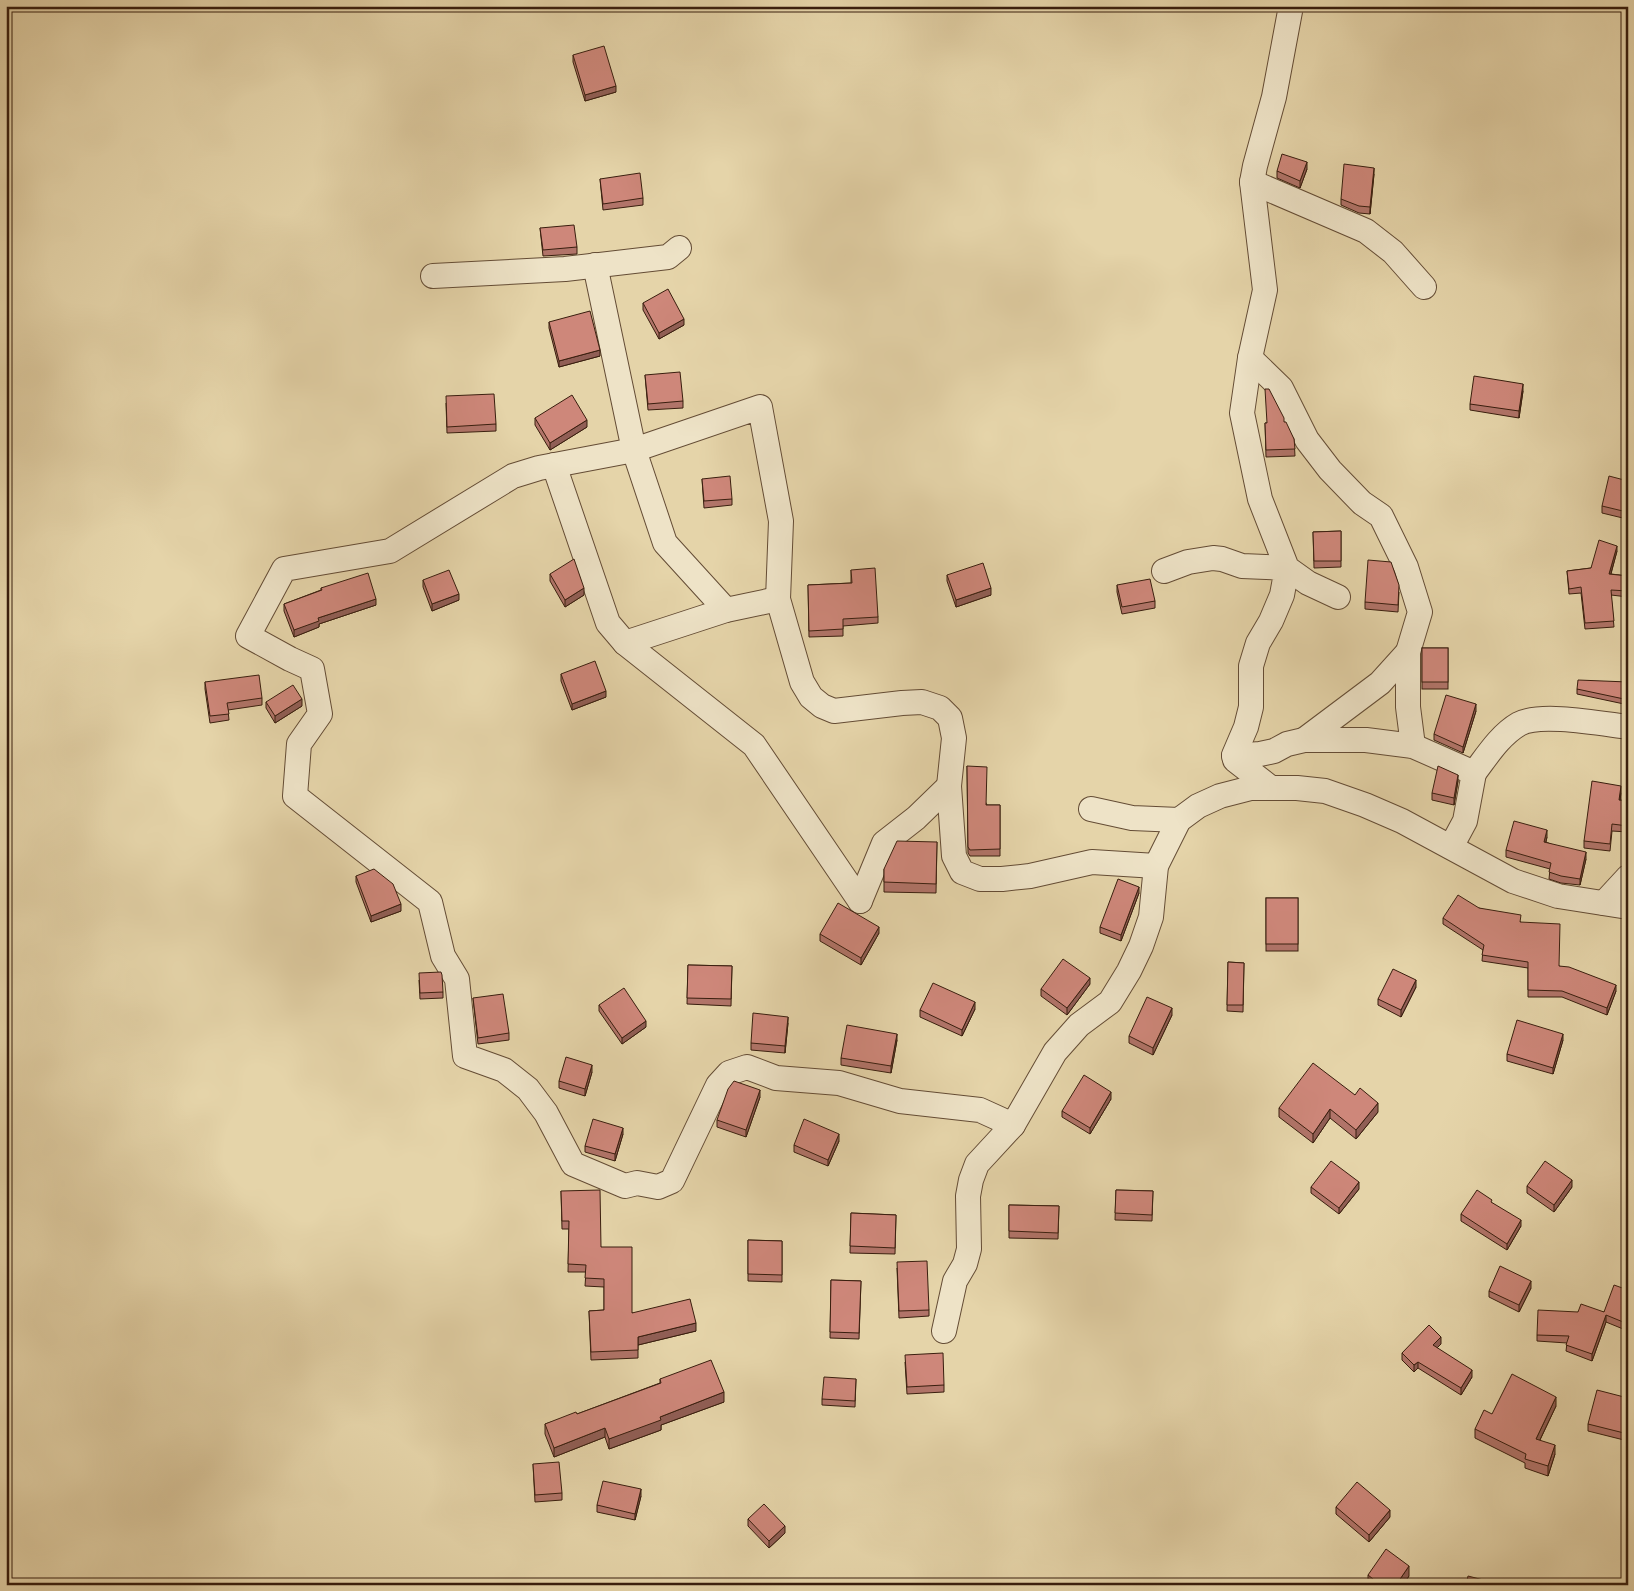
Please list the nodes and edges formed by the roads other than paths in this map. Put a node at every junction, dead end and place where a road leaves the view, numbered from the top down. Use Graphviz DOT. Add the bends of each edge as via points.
graph roads {
  1 [pos="1291,6"];
  2 [pos="1252,182"];
  3 [pos="679,248"];
  4 [pos="595,265"];
  5 [pos="433,276"];
  6 [pos="1424,287"];
  7 [pos="1250,358"];
  8 [pos="634,450"];
  9 [pos="554,465"];
  10 [pos="1287,568"];
  11 [pos="1164,570"];
  12 [pos="1338,597"];
  13 [pos="778,599"];
  14 [pos="726,610"];
  15 [pos="625,643"];
  16 [pos="1408,652"];
  17 [pos="1628,727"];
  18 [pos="1304,740"];
  19 [pos="1413,746"];
  20 [pos="1234,756"];
  21 [pos="1474,772"];
  22 [pos="950,786"];
  23 [pos="1271,788"];
  24 [pos="1091,809"];
  25 [pos="1179,820"];
  26 [pos="1451,847"];
  27 [pos="1156,866"];
  28 [pos="1628,877"];
  29 [pos="1604,903"];
  30 [pos="1628,907"];
  31 [pos="1013,1125"];
  32 [pos="944,1331"];
  1 -- 2 [label="street" via="1274,97"];
  2 -- 6 [label="street" via="1366,231 1393,252"];
  2 -- 7 [label="street" via="1265,290"];
  3 -- 4 [label="street" via="668,257"];
  4 -- 5 [label="street"];
  4 -- 8 [label="street"];
  7 -- 10 [label="street" via="1242,413 1260,499"];
  7 -- 16 [label="street" via="1280,388 1307,440 1330,470 1362,503 1381,516 1406,567 1420,612"];
  8 -- 9 [label="street"];
  8 -- 13 [label="street" via="760,407 781,522"];
  8 -- 14 [label="street" via="665,543"];
  9 -- 15 [label="street" via="608,623"];
  9 -- 31 [label="street" via="513,476 390,551 284,569 248,636 312,669 320,714 300,744 295,796 430,902 443,956 457,979 465,1056 504,1070 528,1089 546,1112 573,1164 625,1186 637,1183 658,1187 672,1180 718,1085 729,1073 747,1067 776,1078 840,1083 900,1101 980,1110"];
  10 -- 11 [label="street" via="1242,566 1213,558"];
  10 -- 12 [label="street" via="1308,583"];
  10 -- 20 [label="street" via="1282,595 1258,643 1251,666 1251,707"];
  13 -- 14 [label="street"];
  13 -- 22 [label="street" via="802,682 822,706 834,711 922,702 940,708 950,718 954,738"];
  14 -- 15 [label="street"];
  15 -- 22 [label="street" via="754,746 860,901 884,843"];
  16 -- 18 [label="street" via="1380,683"];
  16 -- 19 [label="street" via="1408,707"];
  17 -- 21 [label="street" via="1543,718 1520,723 1498,742"];
  18 -- 19 [label="street" via="1366,740"];
  18 -- 20 [label="street" via="1274,751"];
  19 -- 21 [label="street"];
  20 -- 23 [label="street"];
  21 -- 26 [label="street" via="1464,821"];
  22 -- 27 [label="street" via="954,856 962,872 980,879 1030,876 1092,862"];
  23 -- 25 [label="street" via="1251,788 1220,796"];
  23 -- 26 [label="street" via="1325,791 1402,821"];
  24 -- 25 [label="street" via="1132,818"];
  25 -- 27 [label="street"];
  26 -- 29 [label="street" via="1513,881 1558,896"];
  27 -- 31 [label="street" via="1151,917 1129,970 1110,1002 1078,1024 1055,1052"];
  28 -- 29 [label="street"];
  29 -- 30 [label="street"];
  31 -- 32 [label="street" via="977,1164 970,1180 969,1249 966,1264 955,1281"];
}
